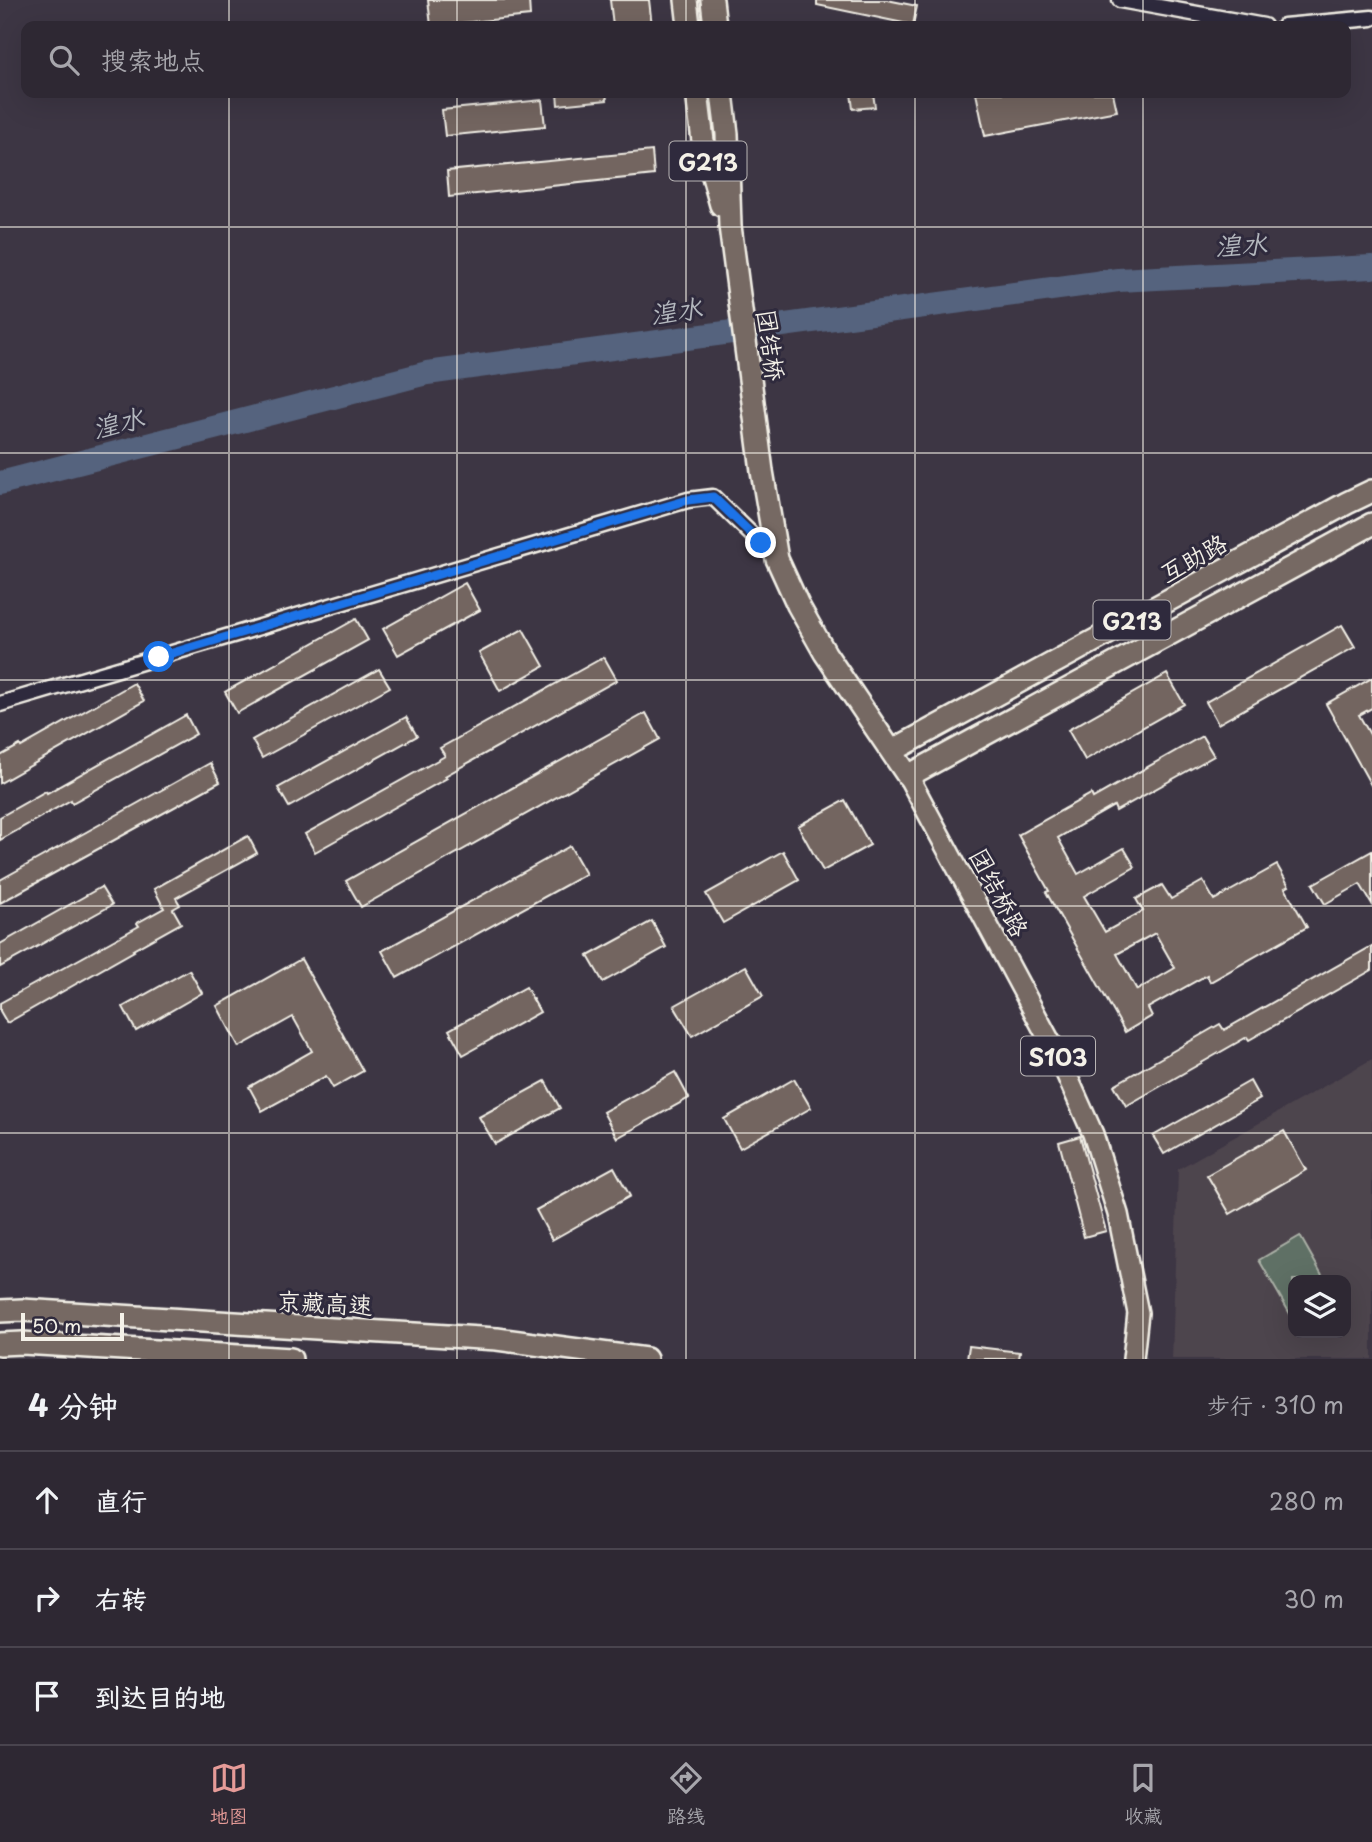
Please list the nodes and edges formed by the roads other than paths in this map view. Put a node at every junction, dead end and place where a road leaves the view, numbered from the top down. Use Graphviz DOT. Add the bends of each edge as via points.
graph roads {
  1 [pos="686,0"];
  2 [pos="712,0"];
  3 [pos="1119,0"];
  4 [pos="1372,18"];
  5 [pos="689,21"];
  6 [pos="714,21"];
  7 [pos="1236,21"];
  8 [pos="1339,21"];
  9 [pos="698,98"];
  10 [pos="723,98"];
  11 [pos="730,226"];
  12 [pos="762,471"];
  13 [pos="1372,491"];
  14 [pos="1372,524"];
  15 [pos="777,559"];
  16 [pos="0,704"];
  17 [pos="892,751"];
  18 [pos="908,776"];
  19 [pos="0,1311"];
  20 [pos="0,1343"];
  21 [pos="292,1359"];
  22 [pos="646,1359"];
  23 [pos="1133,1359"];
  1 -- 5 [label="highway"];
  2 -- 6 [label="highway"];
  3 -- 7 [label="street"];
  4 -- 8 [label="street"];
  9 -- 11 [label="highway, G213" via="703,141"];
  10 -- 11 [label="highway, G213"];
  11 -- 12 [label="highway, 团结桥 / G213"];
  12 -- 15 [label="highway, 团结桥路 / G213"];
  13 -- 17 [label="highway, 互助路 / G213"];
  14 -- 18 [label="highway, G213"];
  15 -- 16 [label="street" via="713,497 688,500"];
  15 -- 17 [label="highway, 团结桥路 / G213" via="825,653"];
  17 -- 18 [label="highway, 团结桥路 / G213"];
  18 -- 23 [label="main road, 团结桥路 / S103" via="1061,1062 1093,1134 1118,1214 1138,1313"];
  19 -- 22 [label="highway, 京藏高速" via="497,1339"];
  20 -- 21 [label="highway"];
}
